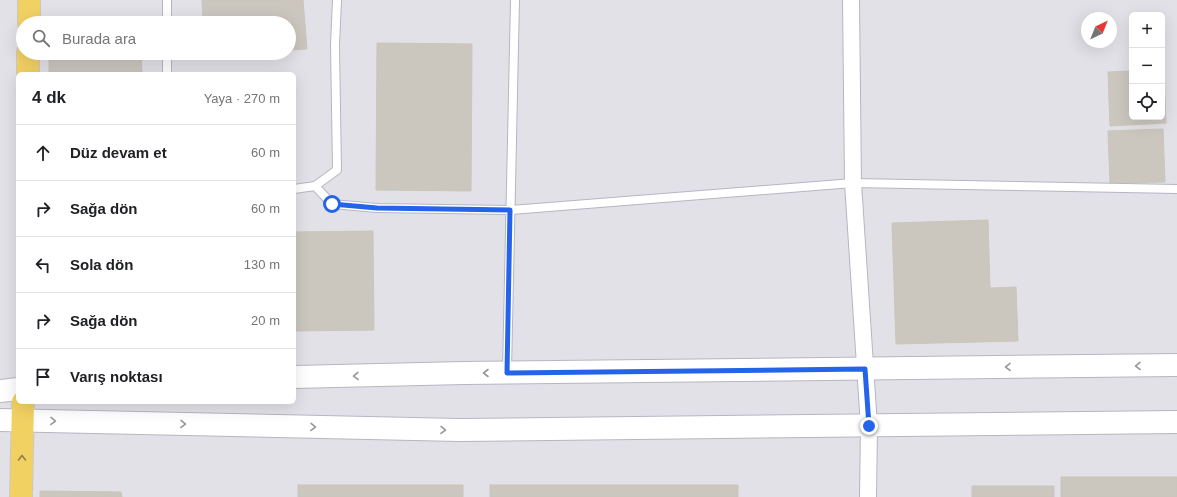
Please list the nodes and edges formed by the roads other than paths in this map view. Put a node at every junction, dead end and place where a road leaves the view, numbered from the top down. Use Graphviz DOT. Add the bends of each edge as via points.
graph roads {
  1 [pos="29,0"];
  2 [pos="167,0"];
  3 [pos="337,0"];
  4 [pos="515,0"];
  5 [pos="851,0"];
  6 [pos="28,16"];
  7 [pos="167,16"];
  8 [pos="28,60"];
  9 [pos="167,60"];
  10 [pos="28,72"];
  11 [pos="167,72"];
  12 [pos="853,183"];
  13 [pos="315,186"];
  14 [pos="296,189"];
  15 [pos="1177,189"];
  16 [pos="510,210"];
  17 [pos="1177,365"];
  18 [pos="865,369"];
  19 [pos="507,373"];
  20 [pos="296,378"];
  21 [pos="16,389"];
  22 [pos="0,391"];
  23 [pos="22,411"];
  24 [pos="0,420"];
  25 [pos="1177,422"];
  26 [pos="869,426"];
  27 [pos="21,497"];
  28 [pos="868,497"];
  1 -- 6 [label="main road"];
  2 -- 7 [label="lane"];
  3 -- 13 [label="lane" via="337,170"];
  4 -- 16 [label="lane"];
  5 -- 12 [label="street"];
  8 -- 10 [label="main road"];
  9 -- 11 [label="lane"];
  12 -- 15 [label="lane"];
  12 -- 16 [label="lane"];
  12 -- 18 [label="street"];
  13 -- 14 [label="lane"];
  13 -- 16 [label="lane" via="332,204 377,208"];
  16 -- 19 [label="lane"];
  17 -- 18 [label="main road, one-way"];
  18 -- 19 [label="main road"];
  18 -- 26 [label="street"];
  19 -- 20 [label="main road, one-way"];
  21 -- 22 [label="main road"];
  23 -- 24 [label="main road"];
  23 -- 26 [label="main road, one-way" via="459,430"];
  27 -- 23 [label="main road, one-way"];
  25 -- 26 [label="main road"];
  26 -- 28 [label="street"];
}
